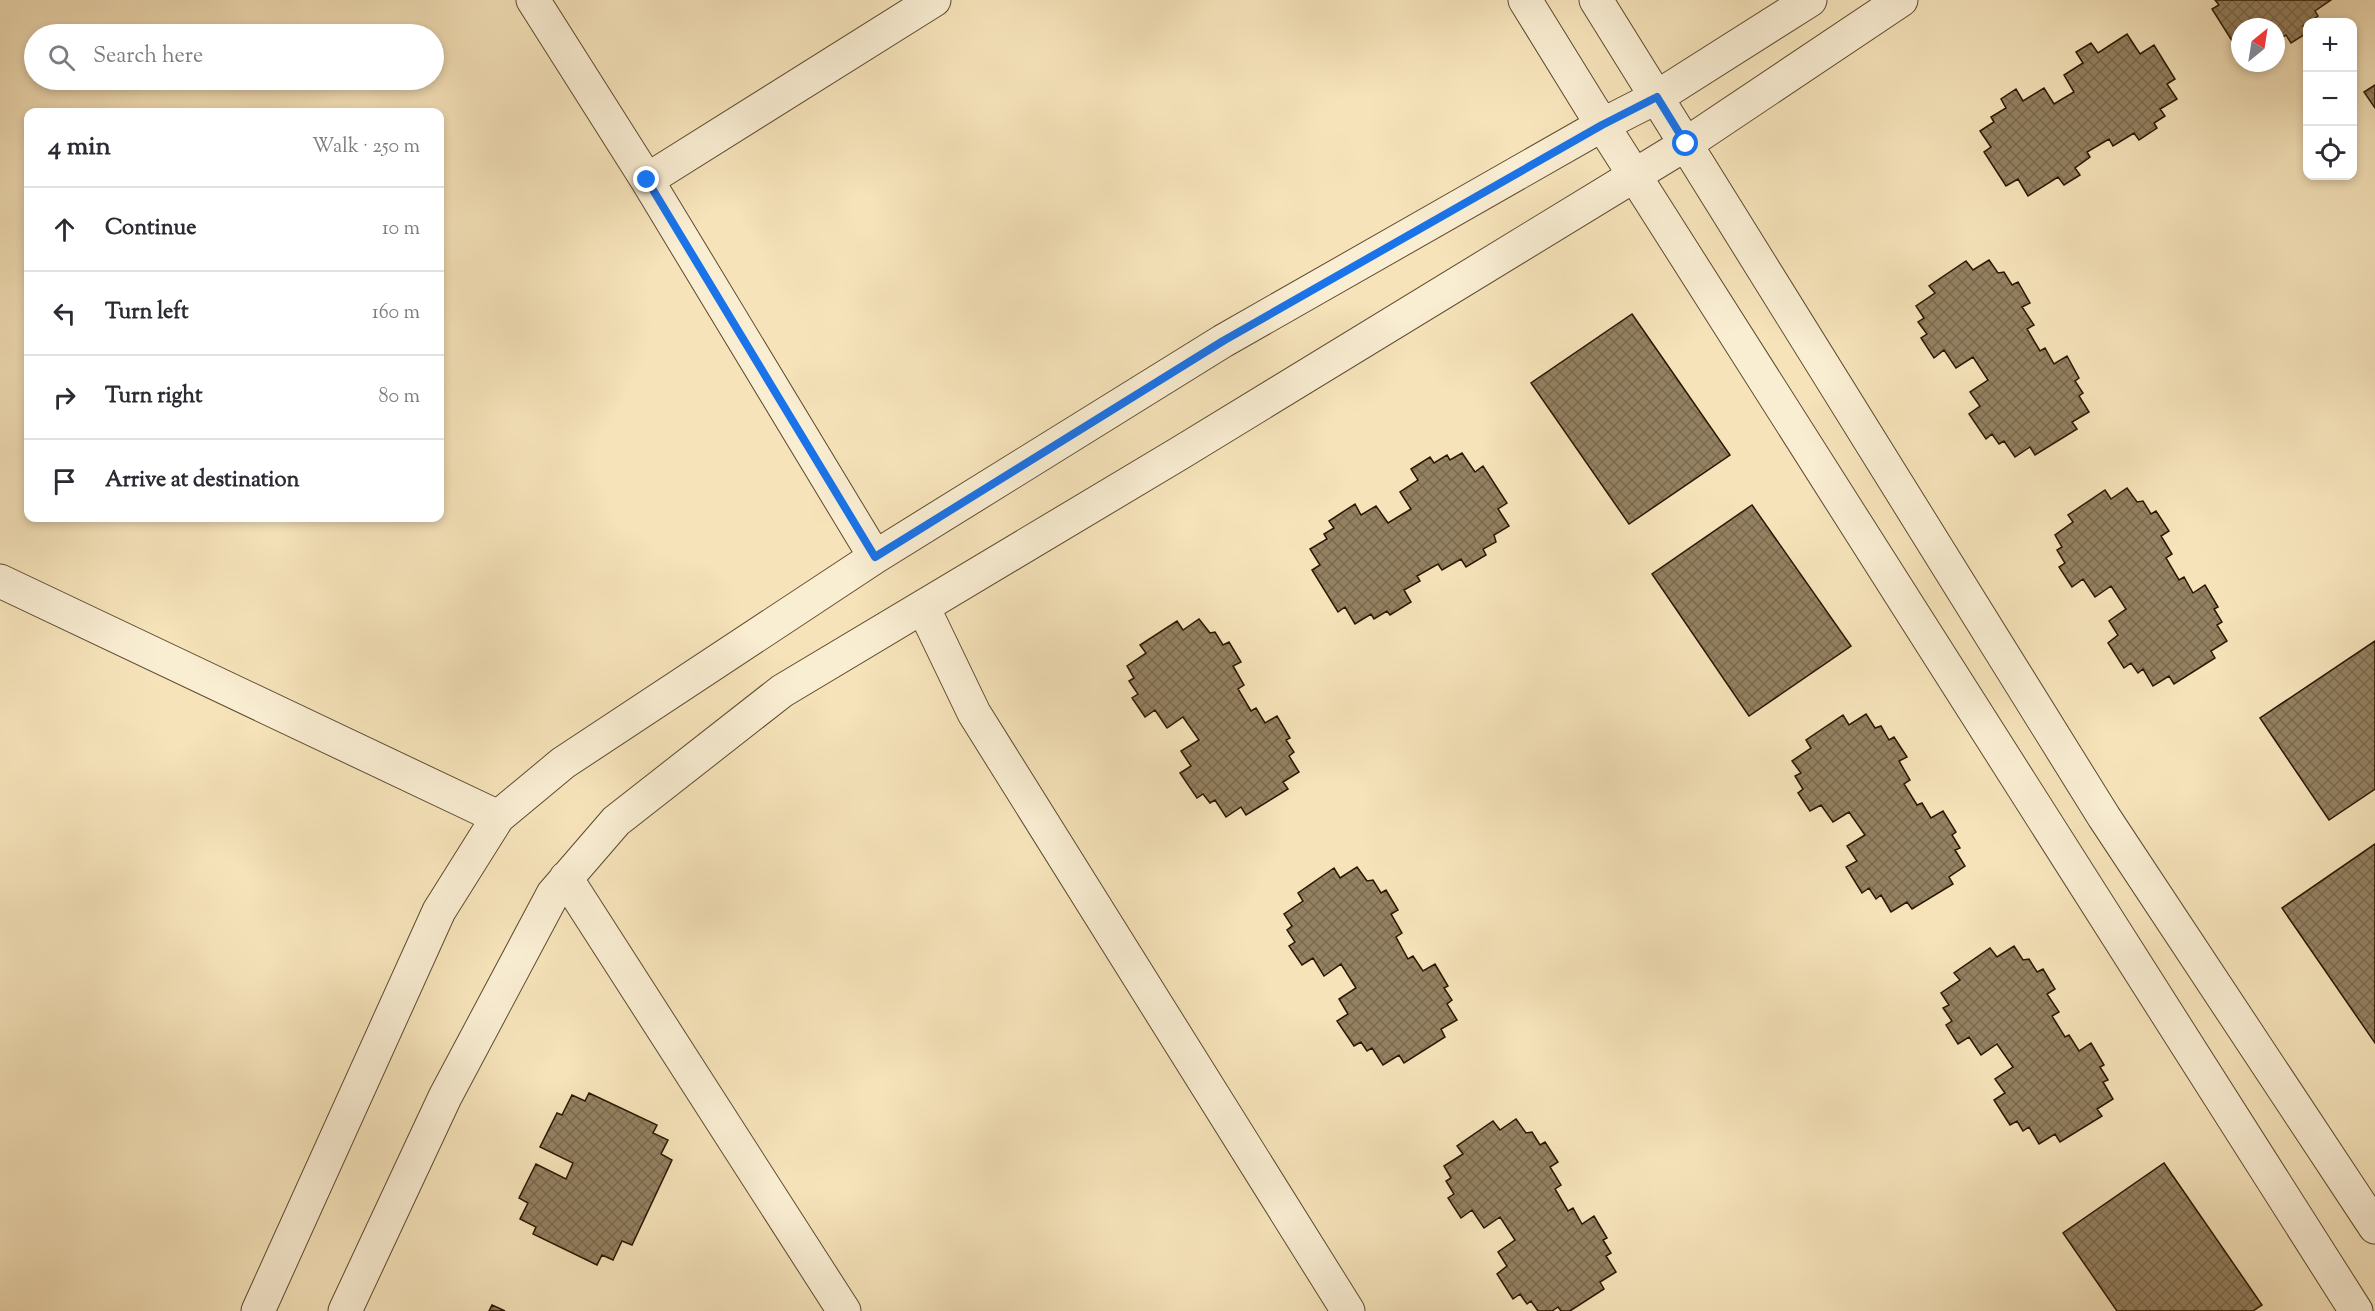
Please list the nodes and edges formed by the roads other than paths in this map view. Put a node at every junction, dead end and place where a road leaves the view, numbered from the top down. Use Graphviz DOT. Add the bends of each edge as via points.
graph roads {
  1 [pos="533,0"];
  2 [pos="934,0"];
  3 [pos="1525,0"];
  4 [pos="1596,0"];
  5 [pos="1810,0"];
  6 [pos="1901,0"];
  7 [pos="1657,97"];
  8 [pos="1602,125"];
  9 [pos="1686,144"];
  10 [pos="1634,175"];
  11 [pos="647,180"];
  12 [pos="875,557"];
  13 [pos="0,581"];
  14 [pos="923,607"];
  15 [pos="498,817"];
  16 [pos="566,878"];
  17 [pos="2375,1227"];
  18 [pos="258,1311"];
  19 [pos="345,1311"];
  20 [pos="844,1311"];
  21 [pos="1348,1311"];
  22 [pos="2356,1311"];
  1 -- 11 [label="street"];
  2 -- 11 [label="street"];
  3 -- 8 [label="street"];
  4 -- 7 [label="street"];
  5 -- 7 [label="street"];
  6 -- 9 [label="street"];
  7 -- 8 [label="street"];
  7 -- 9 [label="street"];
  8 -- 10 [label="street"];
  8 -- 12 [label="street" via="1223,341"];
  9 -- 10 [label="street"];
  9 -- 17 [label="street" via="2104,817"];
  10 -- 14 [label="street"];
  10 -- 22 [label="street"];
  11 -- 12 [label="street"];
  12 -- 15 [label="street" via="563,763"];
  13 -- 15 [label="street"];
  14 -- 16 [label="street" via="782,691 616,821"];
  14 -- 21 [label="street" via="974,713"];
  15 -- 18 [label="street" via="439,911"];
  16 -- 19 [label="street" via="553,894 445,1097"];
  16 -- 20 [label="street"];
}
